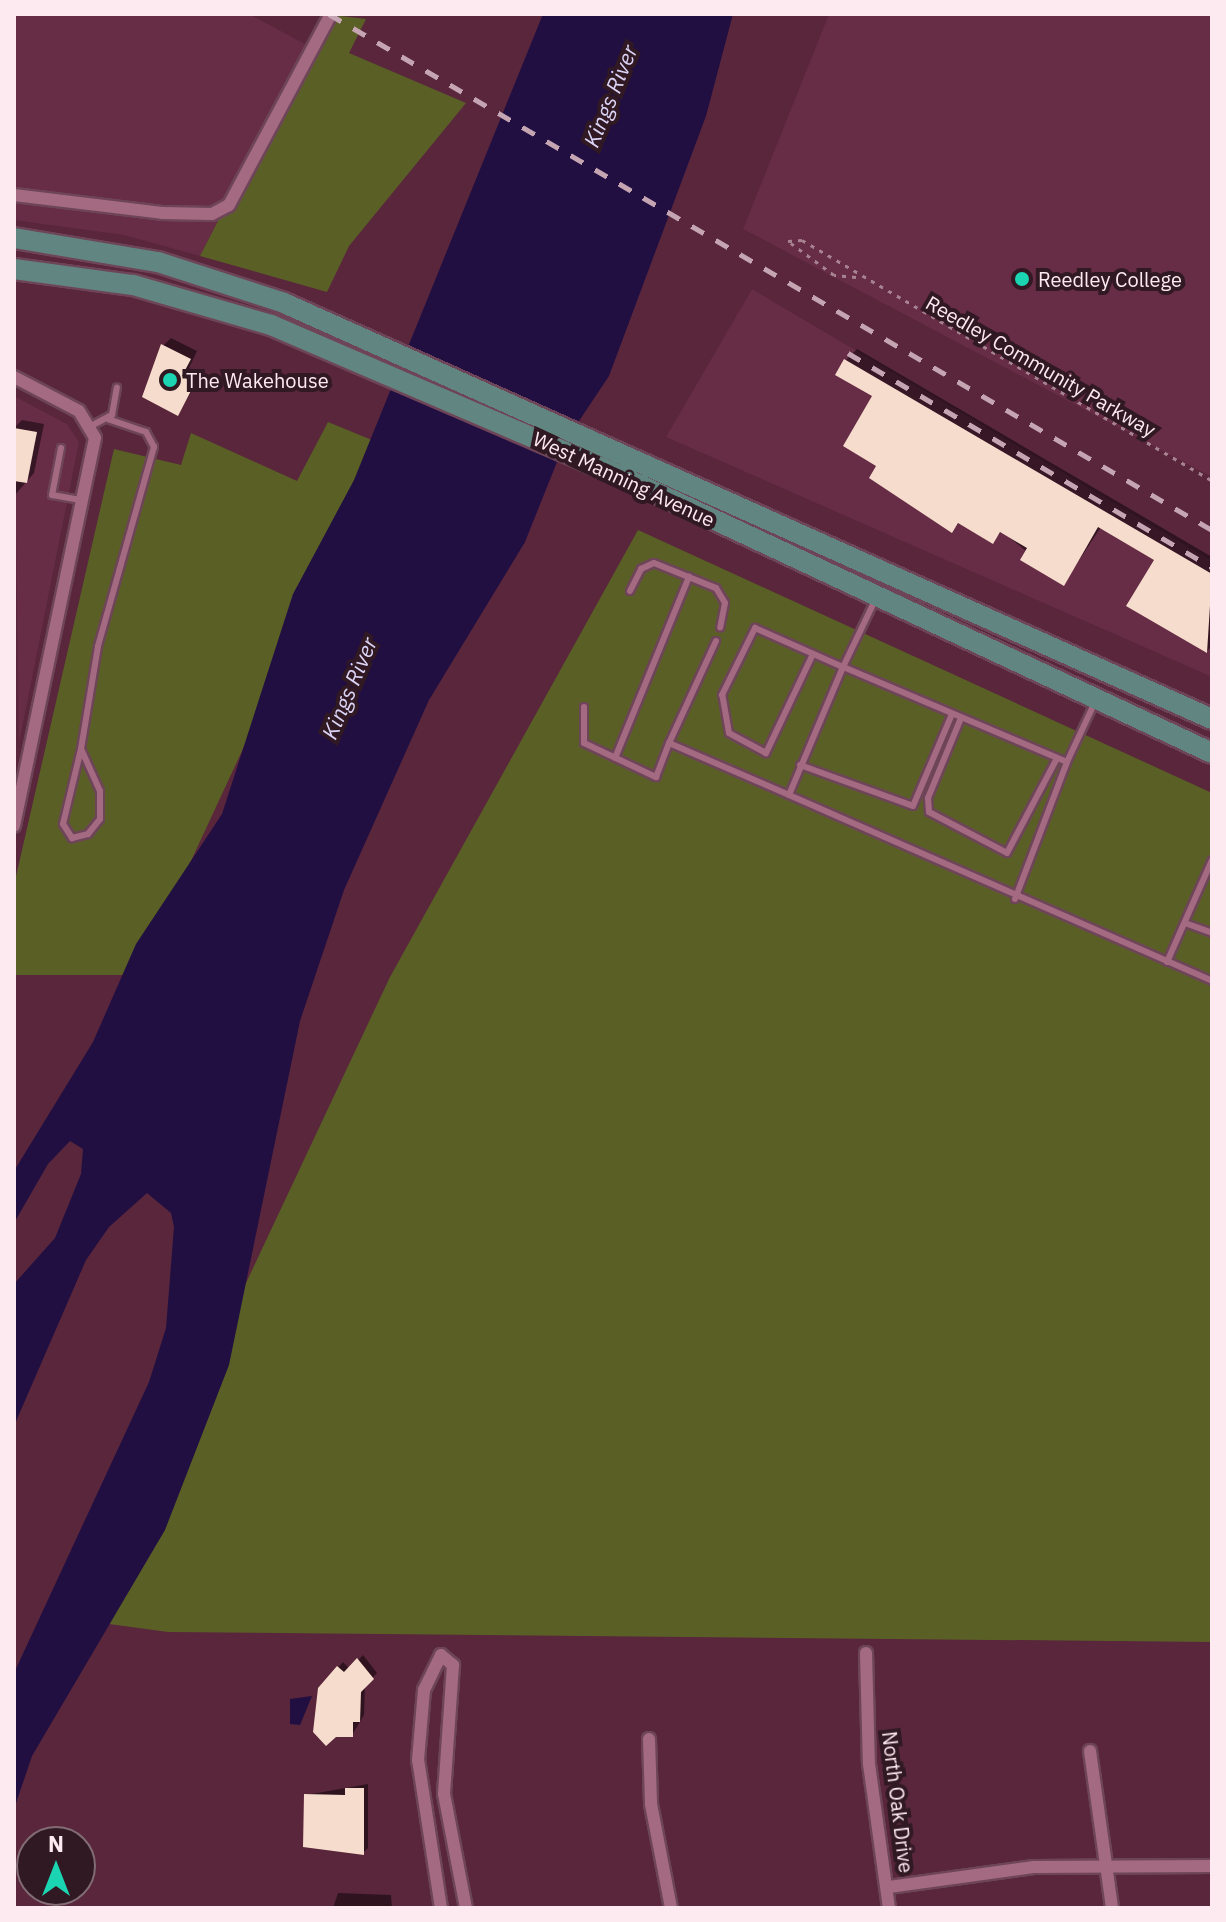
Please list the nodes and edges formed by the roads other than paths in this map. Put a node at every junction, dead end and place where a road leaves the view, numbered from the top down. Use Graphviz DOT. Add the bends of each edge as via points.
graph roads {
  1 [pos="331,14"];
  2 [pos="14,195"];
  3 [pos="14,238"];
  4 [pos="14,269"];
  5 [pos="14,377"];
  6 [pos="117,387"];
  7 [pos="108,419"];
  8 [pos="91,426"];
  9 [pos="61,448"];
  10 [pos="84,500"];
  11 [pos="689,577"];
  12 [pos="630,591"];
  13 [pos="876,598"];
  14 [pos="720,628"];
  15 [pos="716,641"];
  16 [pos="813,654"];
  17 [pos="843,667"];
  18 [pos="1095,702"];
  19 [pos="584,707"];
  20 [pos="952,714"];
  21 [pos="961,718"];
  22 [pos="1212,719"];
  23 [pos="669,743"];
  24 [pos="81,749"];
  25 [pos="1212,753"];
  26 [pos="615,758"];
  27 [pos="1057,758"];
  28 [pos="1067,762"];
  29 [pos="800,765"];
  30 [pos="789,795"];
  31 [pos="14,826"];
  32 [pos="1212,860"];
  33 [pos="1015,899"];
  34 [pos="1185,923"];
  35 [pos="1211,934"];
  36 [pos="1167,962"];
  37 [pos="1212,981"];
  38 [pos="866,1653"];
  39 [pos="649,1739"];
  40 [pos="1090,1751"];
  41 [pos="1212,1866"];
  42 [pos="1103,1867"];
  43 [pos="889,1887"];
  44 [pos="441,1908"];
  45 [pos="466,1908"];
  46 [pos="671,1908"];
  47 [pos="889,1908"];
  48 [pos="1112,1908"];
  1 -- 2 [label="street" via="229,205 212,214 162,213"];
  3 -- 22 [label="main road, West Manning Avenue" via="199,272 333,323"];
  4 -- 13 [label="main road, West Manning Avenue" via="192,299 322,346 619,475"];
  5 -- 8 [label="street" via="79,411"];
  6 -- 7 [label="lane"];
  7 -- 8 [label="lane"];
  7 -- 24 [label="lane" via="146,432 154,447 98,646"];
  8 -- 10 [label="street" via="94,446"];
  9 -- 10 [label="lane" via="52,495"];
  10 -- 31 [label="street"];
  11 -- 12 [label="lane" via="654,563 641,569"];
  11 -- 14 [label="lane" via="716,588 725,603"];
  11 -- 26 [label="lane"];
  13 -- 17 [label="lane"];
  13 -- 18 [label="main road, West Manning Avenue"];
  15 -- 23 [label="lane"];
  16 -- 16 [label="lane" via="766,753 746,748 729,733 722,695 755,628"];
  16 -- 17 [label="lane"];
  17 -- 20 [label="lane"];
  17 -- 29 [label="lane"];
  18 -- 25 [label="main road, West Manning Avenue"];
  18 -- 28 [label="lane"];
  19 -- 26 [label="lane" via="584,743"];
  20 -- 21 [label="lane"];
  20 -- 29 [label="lane" via="913,806"];
  21 -- 27 [label="lane"];
  21 -- 27 [label="lane" via="928,798 929,812 1007,853 1016,845"];
  23 -- 26 [label="lane" via="656,777"];
  23 -- 30 [label="lane"];
  24 -- 24 [label="lane" via="63,824 72,838 96,828 102,809"];
  27 -- 28 [label="lane"];
  28 -- 33 [label="lane"];
  29 -- 30 [label="lane"];
  30 -- 33 [label="lane"];
  32 -- 34 [label="lane"];
  33 -- 36 [label="lane"];
  34 -- 35 [label="lane"];
  34 -- 36 [label="lane"];
  36 -- 37 [label="lane"];
  38 -- 43 [label="street, North Oak Drive" via="869,1764"];
  39 -- 46 [label="street" via="651,1804"];
  40 -- 42 [label="street"];
  41 -- 42 [label="street"];
  42 -- 43 [label="street" via="980,1871"];
  42 -- 48 [label="street"];
  43 -- 47 [label="street, North Oak Drive"];
  44 -- 45 [label="street" via="418,1760 424,1690 429,1668 441,1655 453,1665 444,1794"];
}
